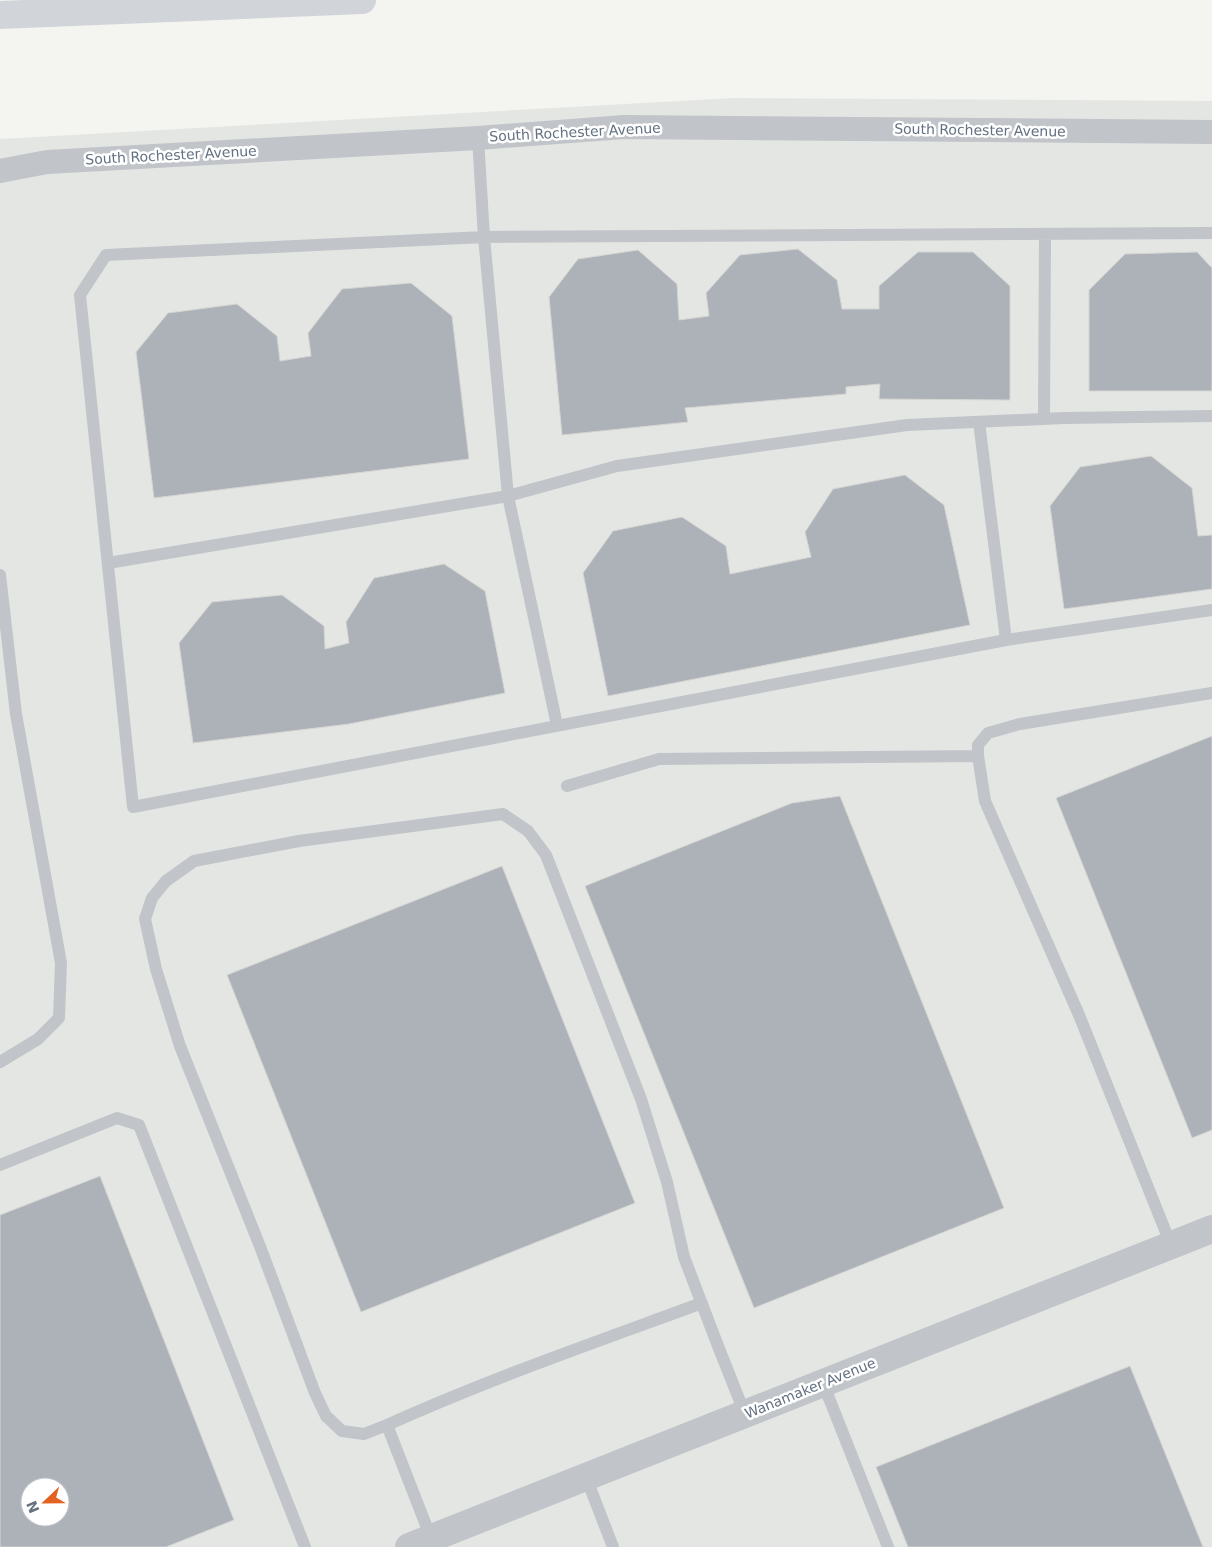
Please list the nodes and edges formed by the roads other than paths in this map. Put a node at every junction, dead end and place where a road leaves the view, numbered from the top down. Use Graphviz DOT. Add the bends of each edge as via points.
graph roads {
  1 [pos="362,0"];
  2 [pos="0,15"];
  3 [pos="1212,132"];
  4 [pos="478,138"];
  5 [pos="0,171"];
  6 [pos="1212,233"];
  7 [pos="1045,234"];
  8 [pos="484,237"];
  9 [pos="1212,416"];
  10 [pos="1044,419"];
  11 [pos="979,422"];
  12 [pos="508,496"];
  13 [pos="108,564"];
  14 [pos="0,575"];
  15 [pos="1212,610"];
  16 [pos="1006,640"];
  17 [pos="1212,693"];
  18 [pos="557,725"];
  19 [pos="978,756"];
  20 [pos="567,786"];
  21 [pos="0,1062"];
  22 [pos="0,1165"];
  23 [pos="1212,1229"];
  24 [pos="1171,1245"];
  25 [pos="702,1303"];
  26 [pos="823,1383"];
  27 [pos="746,1414"];
  28 [pos="387,1425"];
  29 [pos="586,1477"];
  30 [pos="420,1543"];
  31 [pos="305,1547"];
  32 [pos="614,1547"];
  33 [pos="888,1547"];
  1 -- 2 [label="highway"];
  3 -- 4 [label="street, South Rochester Avenue" via="624,127"];
  4 -- 5 [label="street, South Rochester Avenue" via="47,162"];
  4 -- 8 [label="lane"];
  6 -- 7 [label="lane"];
  7 -- 8 [label="lane"];
  7 -- 10 [label="lane"];
  8 -- 12 [label="lane"];
  8 -- 13 [label="lane" via="106,255 80,295"];
  9 -- 10 [label="lane"];
  10 -- 11 [label="lane"];
  11 -- 12 [label="lane" via="907,425 617,466"];
  11 -- 16 [label="lane"];
  12 -- 13 [label="lane"];
  12 -- 18 [label="lane"];
  13 -- 18 [label="lane" via="132,807"];
  14 -- 21 [label="lane" via="16,714 61,963 59,1018 38,1040"];
  15 -- 16 [label="lane"];
  16 -- 18 [label="lane"];
  17 -- 19 [label="lane" via="1020,724 988,733 978,745"];
  19 -- 20 [label="lane" via="659,760"];
  19 -- 24 [label="lane" via="985,801 1079,1015"];
  22 -- 31 [label="lane" via="117,1118 139,1125"];
  23 -- 24 [label="street, Wanamaker Avenue"];
  24 -- 26 [label="street, Wanamaker Avenue"];
  25 -- 27 [label="lane"];
  25 -- 28 [label="lane"];
  25 -- 28 [label="lane" via="684,1256 667,1182 641,1099 546,855 528,830 503,814 299,840 194,861 161,886 152,898 145,919 156,969 180,1046 326,1416 342,1431 364,1434"];
  26 -- 27 [label="street, Wanamaker Avenue"];
  26 -- 33 [label="lane"];
  27 -- 29 [label="street, Wanamaker Avenue"];
  28 -- 30 [label="lane"];
  29 -- 30 [label="street, Wanamaker Avenue"];
  29 -- 32 [label="lane"];
}
